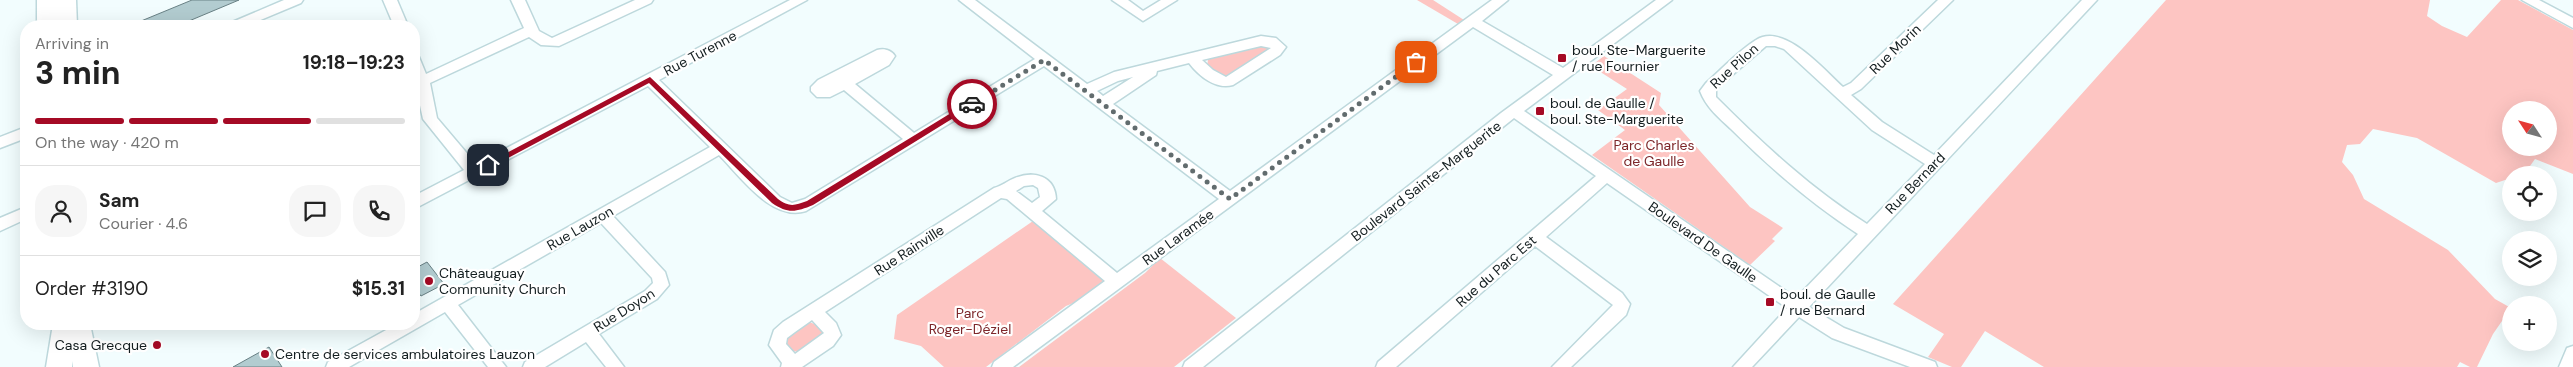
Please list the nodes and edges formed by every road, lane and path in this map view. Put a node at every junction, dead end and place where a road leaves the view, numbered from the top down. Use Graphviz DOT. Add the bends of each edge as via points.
graph roads {
  1 [pos="47,0"];
  2 [pos="66,0"];
  3 [pos="296,0"];
  4 [pos="390,0"];
  5 [pos="518,0"];
  6 [pos="646,0"];
  7 [pos="800,0"];
  8 [pos="966,0"];
  9 [pos="1119,0"];
  10 [pos="1170,0"];
  11 [pos="1501,0"];
  12 [pos="1665,0"];
  13 [pos="1946,0"];
  14 [pos="2090,0"];
  15 [pos="2529,0"];
  16 [pos="47,20"];
  17 [pos="67,20"];
  18 [pos="249,20"];
  19 [pos="398,20"];
  20 [pos="1472,21"];
  21 [pos="2573,24"];
  22 [pos="532,30"];
  23 [pos="1193,58"];
  24 [pos="1044,60"];
  25 [pos="1161,66"];
  26 [pos="1563,75"];
  27 [pos="420,76"];
  28 [pos="650,80"];
  29 [pos="422,81"];
  30 [pos="846,84"];
  31 [pos="1085,91"];
  32 [pos="1841,94"];
  33 [pos="1102,104"];
  34 [pos="1514,110"];
  35 [pos="421,111"];
  36 [pos="20,135"];
  37 [pos="913,140"];
  38 [pos="0,143"];
  39 [pos="720,148"];
  40 [pos="1934,162"];
  41 [pos="474,172"];
  42 [pos="1607,175"];
  43 [pos="1005,192"];
  44 [pos="1230,199"];
  45 [pos="420,200"];
  46 [pos="1032,212"];
  47 [pos="603,215"];
  48 [pos="20,216"];
  49 [pos="0,225"];
  50 [pos="1868,232"];
  51 [pos="1535,236"];
  52 [pos="1117,282"];
  53 [pos="447,303"];
  54 [pos="1796,307"];
  55 [pos="814,312"];
  56 [pos="420,318"];
  57 [pos="64,330"];
  58 [pos="79,330"];
  59 [pos="400,330"];
  60 [pos="588,332"];
  61 [pos="2573,353"];
  62 [pos="57,364"];
  63 [pos="791,366"];
  64 [pos="86,367"];
  65 [pos="334,367"];
  66 [pos="498,367"];
  67 [pos="532,367"];
  68 [pos="616,367"];
  69 [pos="1000,367"];
  70 [pos="1191,367"];
  71 [pos="1384,367"];
  72 [pos="1560,367"];
  73 [pos="1741,367"];
  74 [pos="1929,367"];
  75 [pos="2566,367"];
  1 -- 16 [label="highway"];
  2 -- 17 [label="highway"];
  3 -- 18 [label="street"];
  4 -- 19 [label="street"];
  5 -- 22 [label="street"];
  6 -- 22 [label="street" via="559,42 541,41"];
  7 -- 28 [label="street, Rue Turenne"];
  8 -- 24 [label="street"];
  9 -- 10 [label="street" via="1143,17"];
  11 -- 20 [label="street, Rue Laramée"];
  12 -- 26 [label="street, Boulevard Sainte-Marguerite"];
  13 -- 32 [label="street, Rue Morin" via="1856,86"];
  14 -- 40 [label="street, Rue Bernard"];
  15 -- 21 [label="street"];
  20 -- 26 [label="street"];
  20 -- 44 [label="street, Rue Laramée"];
  22 -- 29 [label="street"];
  23 -- 23 [label="street" via="1220,81 1228,82 1278,47 1275,42 1266,40"];
  23 -- 25 [label="street"];
  24 -- 31 [label="street"];
  24 -- 37 [label="street"];
  25 -- 31 [label="street" via="1108,78"];
  25 -- 33 [label="street"];
  26 -- 34 [label="street, Boulevard Sainte-Marguerite"];
  27 -- 29 [label="street"];
  28 -- 39 [label="street"];
  28 -- 41 [label="street, Rue Turenne"];
  29 -- 35 [label="street" via="427,96"];
  30 -- 37 [label="street"];
  31 -- 33 [label="street"];
  32 -- 40 [label="street, Rue Pilon" via="1885,133"];
  32 -- 50 [label="street, Rue Pilon" via="1793,49 1770,40 1758,44 1707,91 1710,99 1790,178 1820,202"];
  33 -- 44 [label="street"];
  34 -- 42 [label="street, Boulevard De Gaulle"];
  34 -- 70 [label="street, Boulevard Sainte-Marguerite"];
  35 -- 41 [label="street"];
  36 -- 38 [label="street"];
  37 -- 39 [label="street" via="810,203 791,209 778,204"];
  39 -- 47 [label="street, Rue Lauzon"];
  40 -- 50 [label="street, Rue Bernard"];
  41 -- 45 [label="street, Rue Turenne"];
  42 -- 51 [label="street, Rue du Parc Est"];
  42 -- 54 [label="street, Boulevard De Gaulle"];
  43 -- 46 [label="street"];
  43 -- 46 [label="street, Rue Rainville" via="1018,182 1042,182 1048,189 1048,199"];
  43 -- 55 [label="street, Rue Rainville" via="987,198"];
  44 -- 52 [label="street, Rue Laramée"];
  46 -- 52 [label="street"];
  47 -- 53 [label="street, Rue Lauzon"];
  47 -- 60 [label="street, Rue Doyon" via="658,276 661,285 651,295"];
  48 -- 49 [label="street"];
  50 -- 54 [label="street, Rue Bernard"];
  51 -- 71 [label="street, Rue du Parc Est"];
  51 -- 72 [label="street" via="1622,304 1620,310"];
  52 -- 69 [label="street, Rue Laramée"];
  53 -- 56 [label="street, Rue Lauzon"];
  53 -- 66 [label="street"];
  54 -- 73 [label="street, Rue Bernard"];
  54 -- 74 [label="street, Boulevard De Gaulle" via="1838,333"];
  55 -- 63 [label="street, Rue Rainville" via="790,327 778,340 778,348"];
  55 -- 63 [label="street, Rue Rainville" via="830,328 832,335"];
  57 -- 62 [label="highway"];
  58 -- 64 [label="highway"];
  59 -- 65 [label="street, Rue Lauzon"];
  60 -- 67 [label="street, Rue Doyon"];
  60 -- 68 [label="street"];
  61 -- 75 [label="street"];
}
